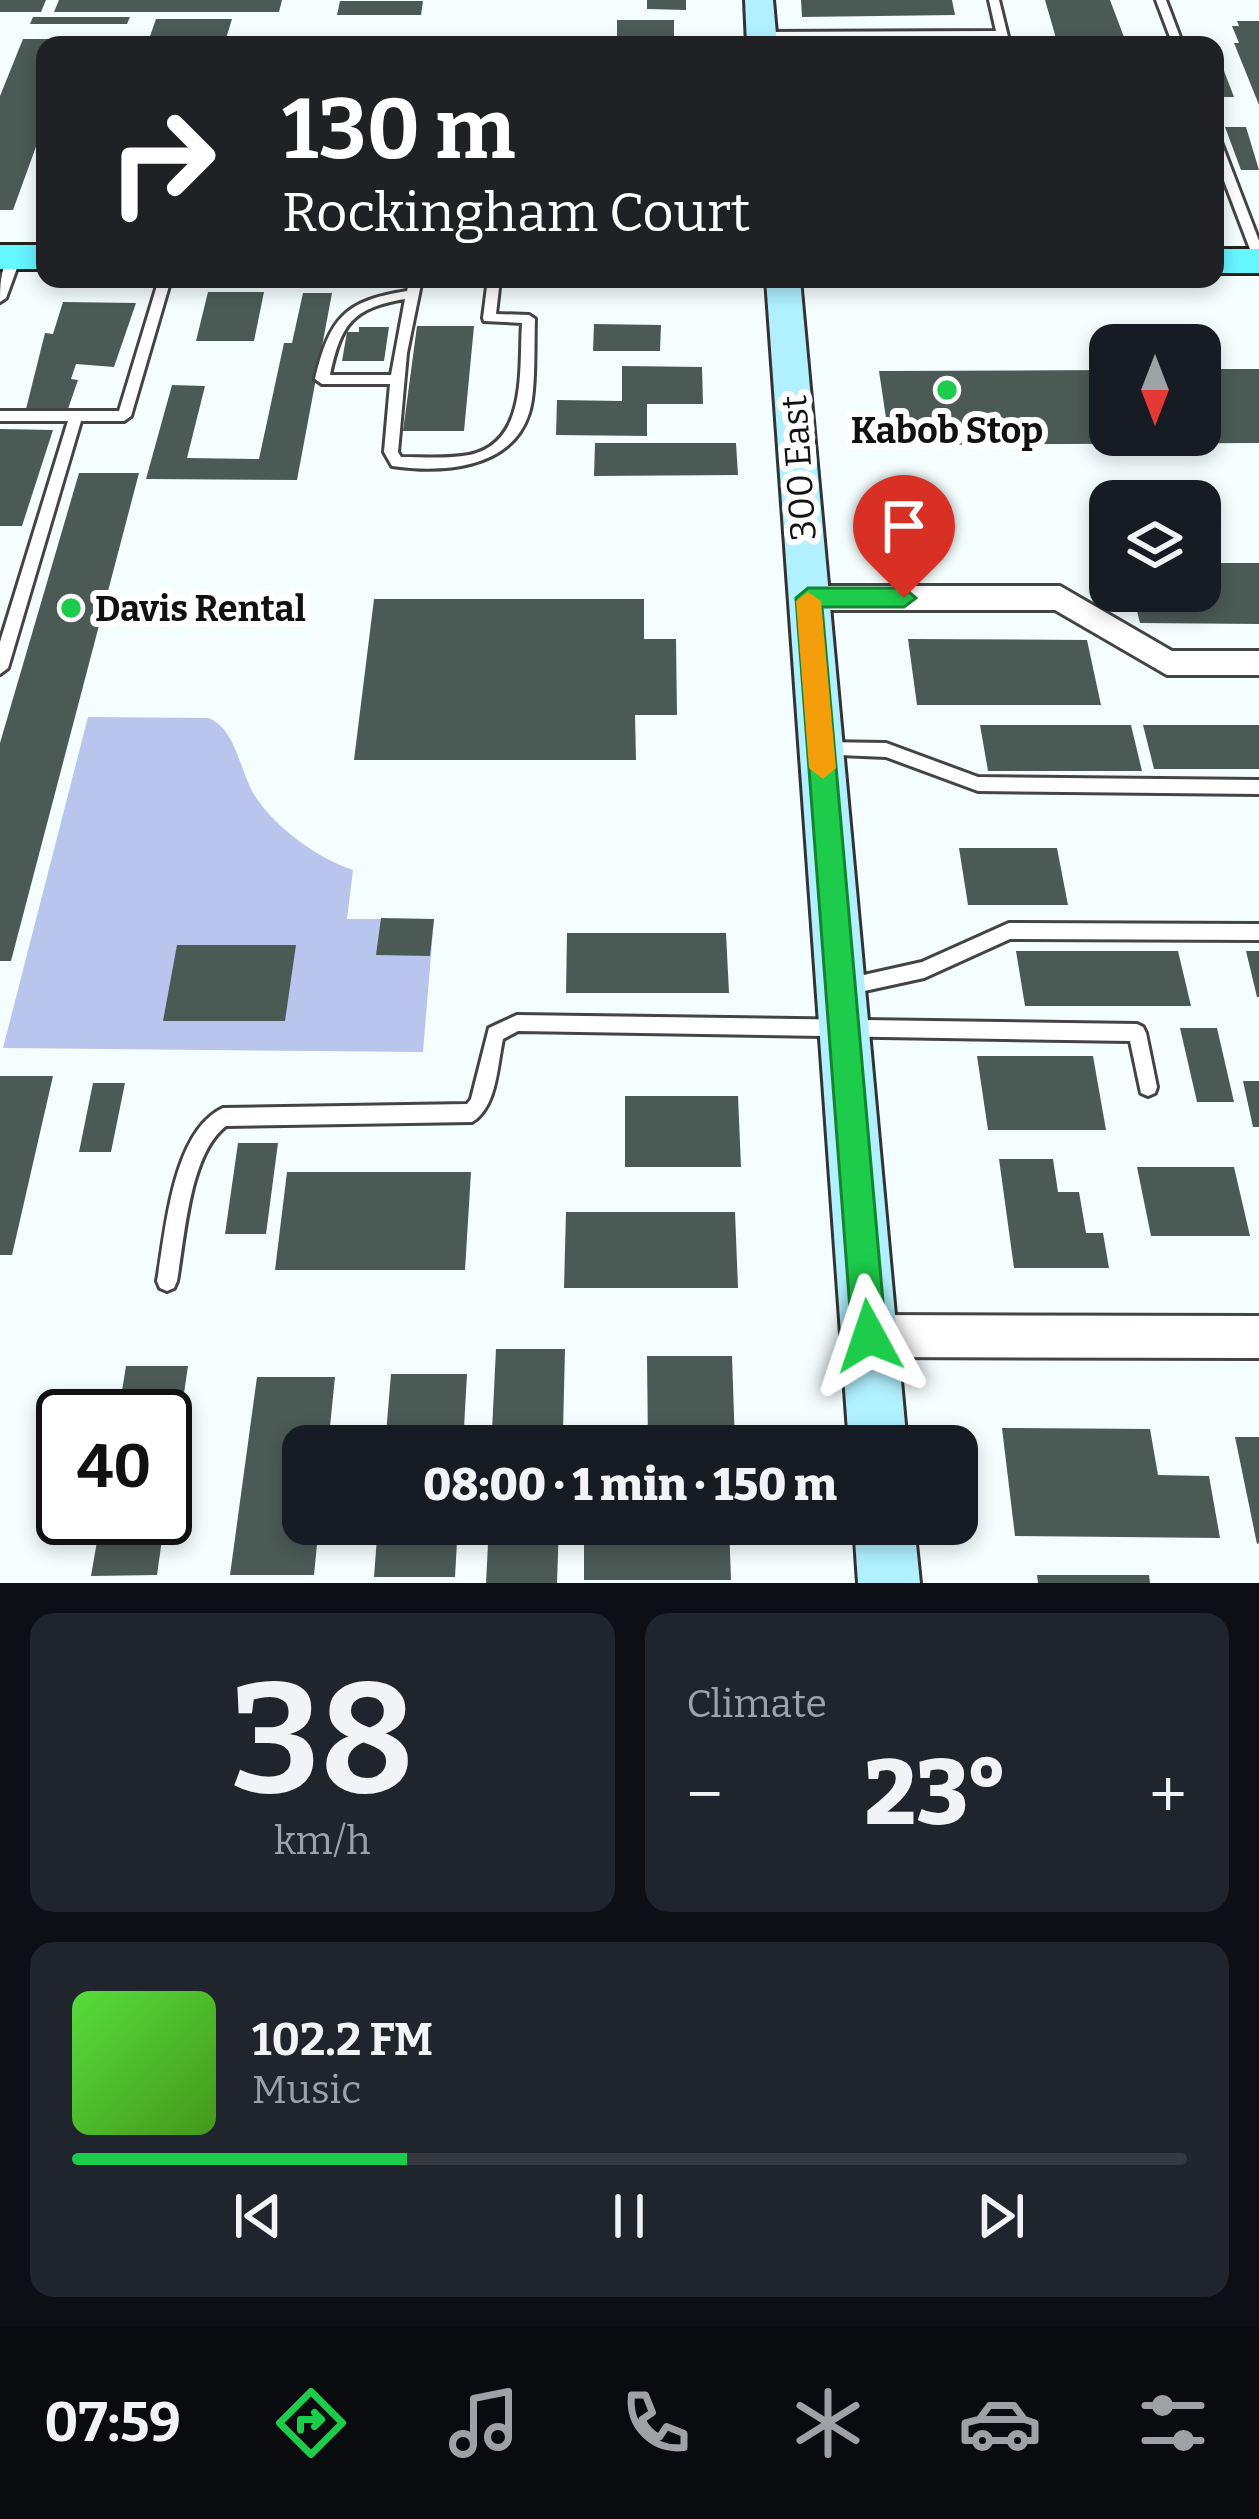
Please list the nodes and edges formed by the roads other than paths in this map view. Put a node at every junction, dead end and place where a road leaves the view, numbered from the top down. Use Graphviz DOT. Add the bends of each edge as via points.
graph roads {
  1 [pos="759,0"];
  2 [pos="994,0"];
  3 [pos="1161,0"];
  4 [pos="762,36"];
  5 [pos="1003,36"];
  6 [pos="1175,36"];
  7 [pos="1224,166"];
  8 [pos="1235,195"];
  9 [pos="1259,195"];
  10 [pos="20,257"];
  11 [pos="1259,259"];
  12 [pos="1224,261"];
  13 [pos="162,288"];
  14 [pos="410,288"];
  15 [pos="414,288"];
  16 [pos="493,288"];
  17 [pos="784,288"];
  18 [pos="0,298"];
  19 [pos="398,380"];
  20 [pos="0,416"];
  21 [pos="76,416"];
  22 [pos="808,598"];
  23 [pos="1259,663"];
  24 [pos="0,668"];
  25 [pos="821,749"];
  26 [pos="1259,787"];
  27 [pos="1259,932"];
  28 [pos="842,1009"];
  29 [pos="1148,1087"];
  30 [pos="167,1281"];
  31 [pos="869,1336"];
  32 [pos="1259,1337"];
  33 [pos="876,1425"];
  34 [pos="886,1545"];
  35 [pos="889,1583"];
  1 -- 4 [label="street"];
  2 -- 5 [label="lane"];
  3 -- 6 [label="lane"];
  7 -- 8 [label="lane"];
  8 -- 9 [label="lane"];
  8 -- 11 [label="lane"];
  10 -- 18 [label="lane"];
  11 -- 12 [label="main road"];
  13 -- 21 [label="lane" via="124,416"];
  14 -- 19 [label="lane" via="345,315 332,332 322,379"];
  15 -- 19 [label="lane"];
  16 -- 19 [label="lane" via="489,318 530,319 523,412 502,448 485,460 397,462 391,452"];
  17 -- 22 [label="street, 300 East"];
  20 -- 21 [label="lane"];
  21 -- 24 [label="lane"];
  22 -- 23 [label="street" via="1060,598 1167,663"];
  22 -- 25 [label="street, 300 East"];
  25 -- 26 [label="lane" via="886,750 978,784"];
  25 -- 28 [label="street, 300 East"];
  27 -- 28 [label="lane" via="1010,931"];
  28 -- 29 [label="lane" via="1137,1033"];
  28 -- 30 [label="lane" via="518,1023 495,1034 472,1113 223,1117 195,1149"];
  28 -- 31 [label="street, 300 East"];
  31 -- 32 [label="street"];
  31 -- 33 [label="street, 300 East"];
  34 -- 35 [label="street"];
}
